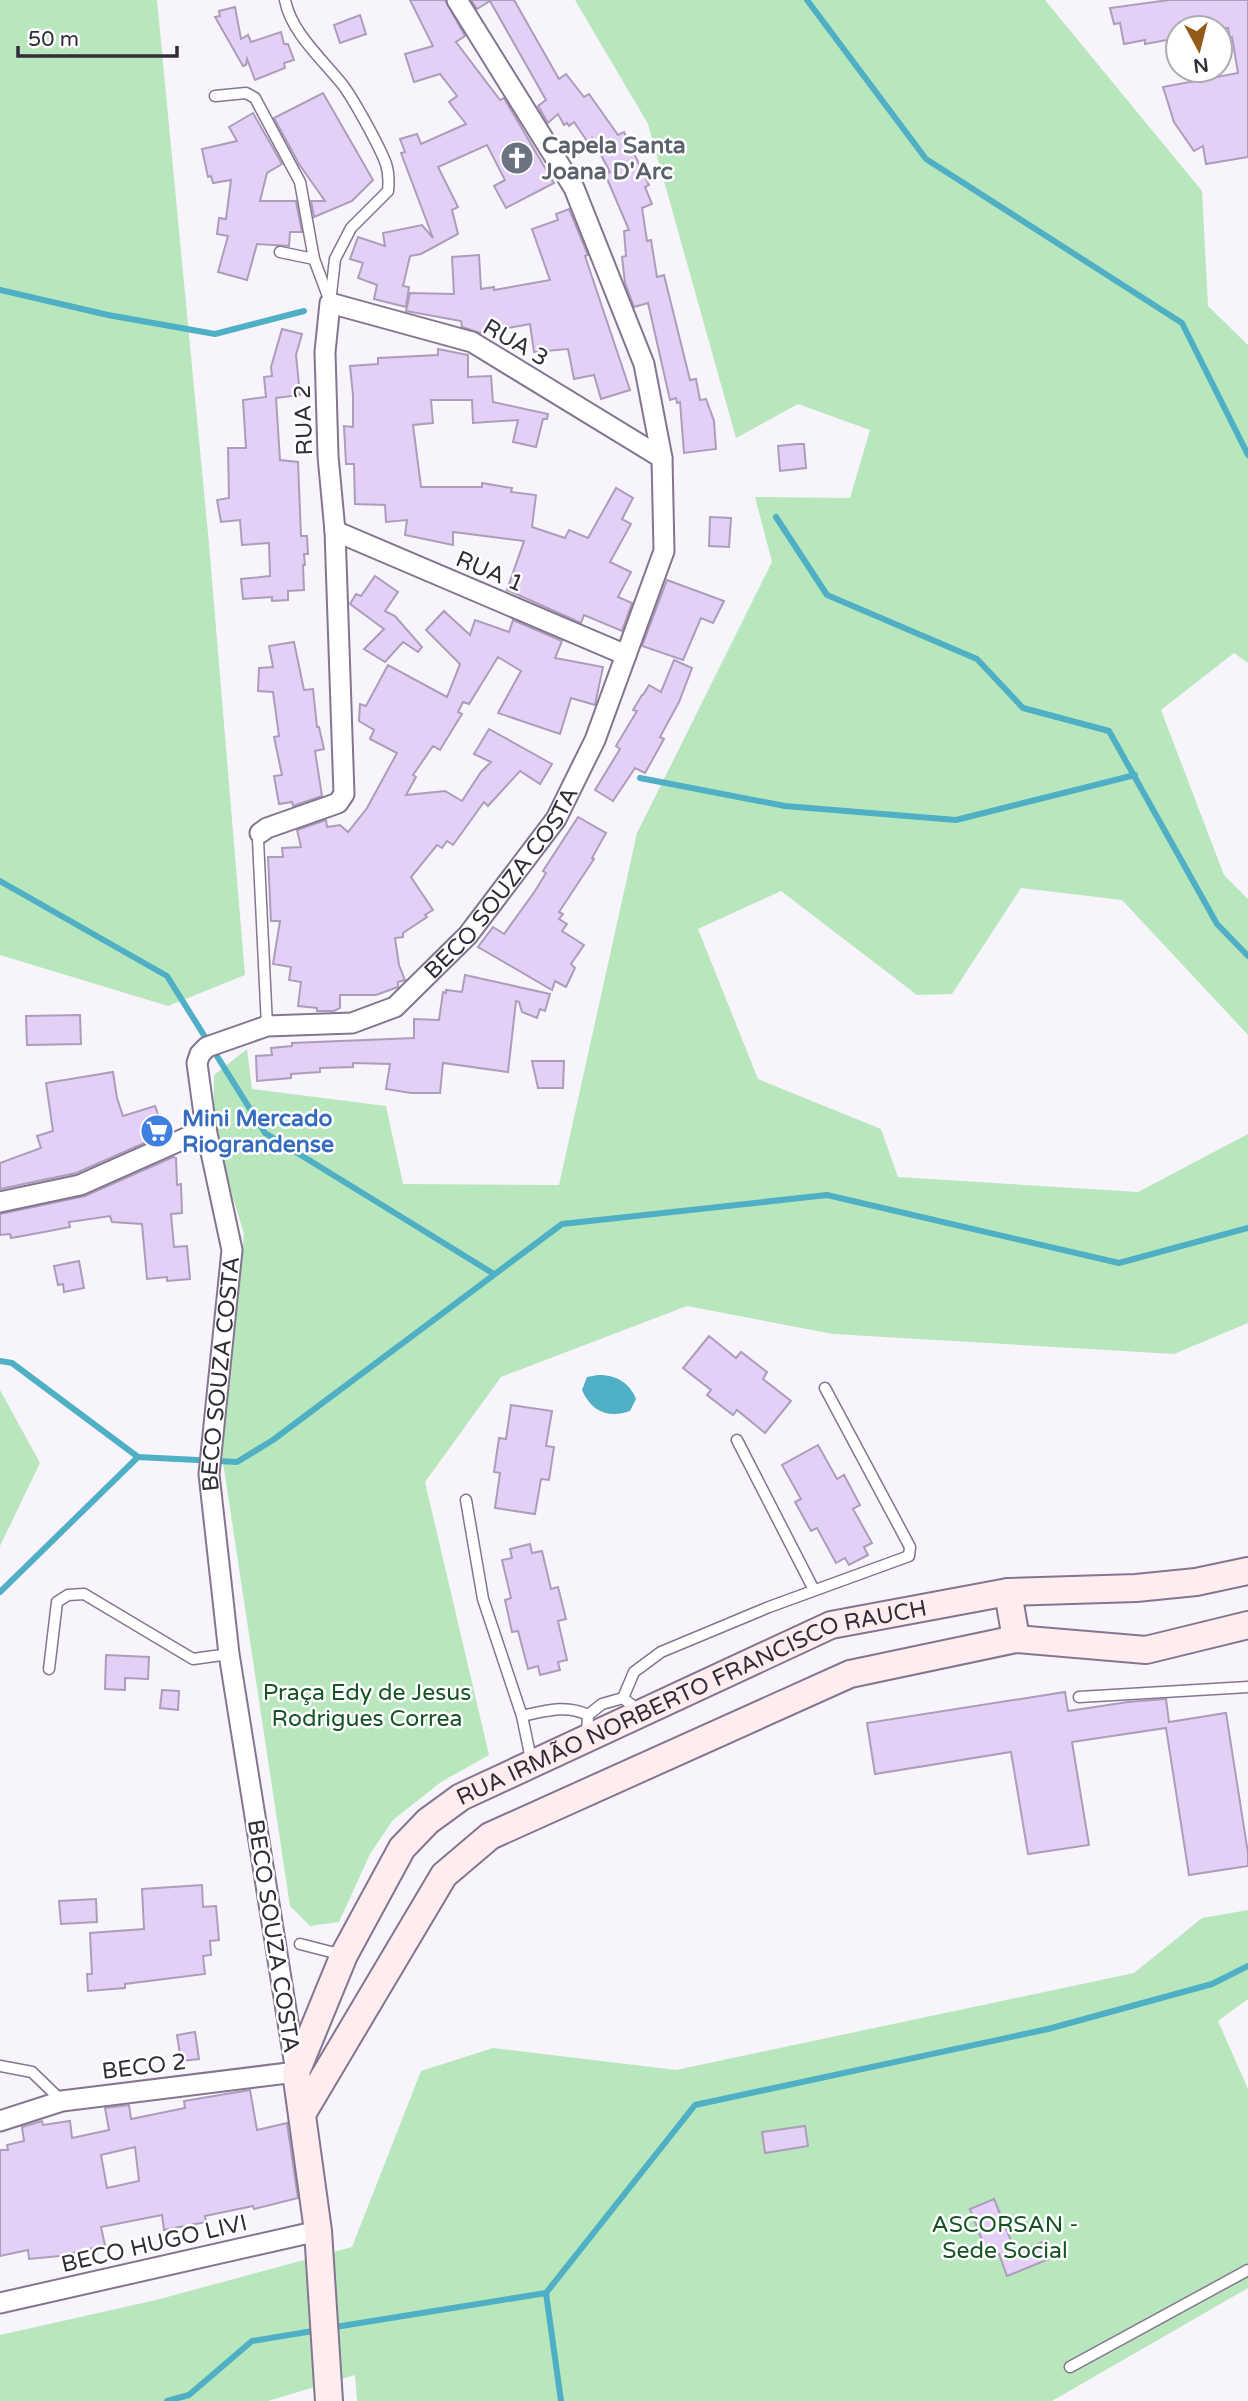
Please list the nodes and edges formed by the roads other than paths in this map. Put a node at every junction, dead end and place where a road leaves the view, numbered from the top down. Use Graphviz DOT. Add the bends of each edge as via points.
graph roads {
  1 [pos="285,0"];
  2 [pos="457,0"];
  3 [pos="215,96"];
  4 [pos="280,252"];
  5 [pos="314,259"];
  6 [pos="330,303"];
  7 [pos="662,458"];
  8 [pos="335,531"];
  9 [pos="626,655"];
  10 [pos="260,833"];
  11 [pos="267,1026"];
  12 [pos="206,1129"];
  13 [pos="0,1202"];
  14 [pos="825,1388"];
  15 [pos="737,1440"];
  16 [pos="466,1500"];
  17 [pos="1248,1571"];
  18 [pos="814,1590"];
  19 [pos="1007,1591"];
  20 [pos="1248,1625"];
  21 [pos="1016,1639"];
  22 [pos="229,1654"];
  23 [pos="49,1669"];
  24 [pos="1248,1687"];
  25 [pos="1079,1697"];
  26 [pos="633,1706"];
  27 [pos="522,1716"];
  28 [pos="587,1727"];
  29 [pos="532,1764"];
  30 [pos="300,1944"];
  31 [pos="344,1955"];
  32 [pos="0,2066"];
  33 [pos="296,2072"];
  34 [pos="62,2101"];
  35 [pos="302,2114"];
  36 [pos="0,2121"];
  37 [pos="318,2231"];
  38 [pos="1248,2270"];
  39 [pos="0,2303"];
  40 [pos="1070,2367"];
  41 [pos="329,2401"];
  1 -- 6 [label="lane, RUA 2" via="300,33 345,88 389,176 388,191 352,228 335,259"];
  2 -- 7 [label="street, BECO SOUZA COSTA" via="573,188 644,365"];
  3 -- 5 [label="lane" via="246,93 255,98 300,182"];
  4 -- 5 [label="lane"];
  5 -- 6 [label="lane"];
  6 -- 7 [label="street, RUA 3" via="472,342"];
  6 -- 8 [label="street, RUA 2" via="325,352"];
  7 -- 9 [label="street, BECO SOUZA COSTA" via="664,551"];
  8 -- 9 [label="street, RUA 1"];
  8 -- 10 [label="street, RUA 2" via="343,798"];
  9 -- 11 [label="street, BECO SOUZA COSTA" via="595,740 556,819 468,935 395,1006 352,1023"];
  10 -- 11 [label="lane"];
  11 -- 12 [label="street, BECO SOUZA COSTA" via="207,1047 200,1054 197,1063"];
  12 -- 13 [label="street" via="80,1185"];
  12 -- 22 [label="street, BECO SOUZA COSTA" via="232,1250 209,1474"];
  14 -- 18 [label="lane" via="911,1552"];
  15 -- 18 [label="lane"];
  16 -- 27 [label="lane" via="484,1599"];
  17 -- 19 [label="street, RUA IRMÃO NORBERTO FRANCISCO RAUCH" via="1136,1588"];
  18 -- 26 [label="lane" via="661,1652 634,1672"];
  19 -- 21 [label="street"];
  19 -- 26 [label="street, RUA IRMÃO NORBERTO FRANCISCO RAUCH" via="831,1625"];
  20 -- 21 [label="street, RUA IRMÃO NORBERTO FRANCISCO RAUCH" via="1146,1650"];
  21 -- 35 [label="street, RUA IRMÃO NORBERTO FRANCISCO RAUCH" via="850,1675 491,1836 444,1875"];
  22 -- 23 [label="lane" via="193,1659 84,1594 68,1595 57,1602"];
  22 -- 33 [label="street, BECO SOUZA COSTA"];
  24 -- 25 [label="lane"];
  26 -- 28 [label="street, RUA IRMÃO NORBERTO FRANCISCO RAUCH"];
  27 -- 28 [label="lane" via="570,1709"];
  27 -- 29 [label="lane"];
  28 -- 29 [label="street, RUA IRMÃO NORBERTO FRANCISCO RAUCH"];
  29 -- 31 [label="street, RUA IRMÃO NORBERTO FRANCISCO RAUCH" via="461,1797 428,1821 402,1848"];
  30 -- 31 [label="lane"];
  31 -- 33 [label="street, RUA IRMÃO NORBERTO FRANCISCO RAUCH"];
  32 -- 34 [label="lane" via="32,2071"];
  33 -- 34 [label="street, BECO 2"];
  33 -- 35 [label="street, BECO SOUZA COSTA"];
  34 -- 36 [label="street, BECO 2"];
  35 -- 37 [label="street, BECO SOUZA COSTA"];
  37 -- 39 [label="street, BECO HUGO LIVI"];
  37 -- 41 [label="street, BECO SOUZA COSTA"];
  38 -- 40 [label="lane"];
}
